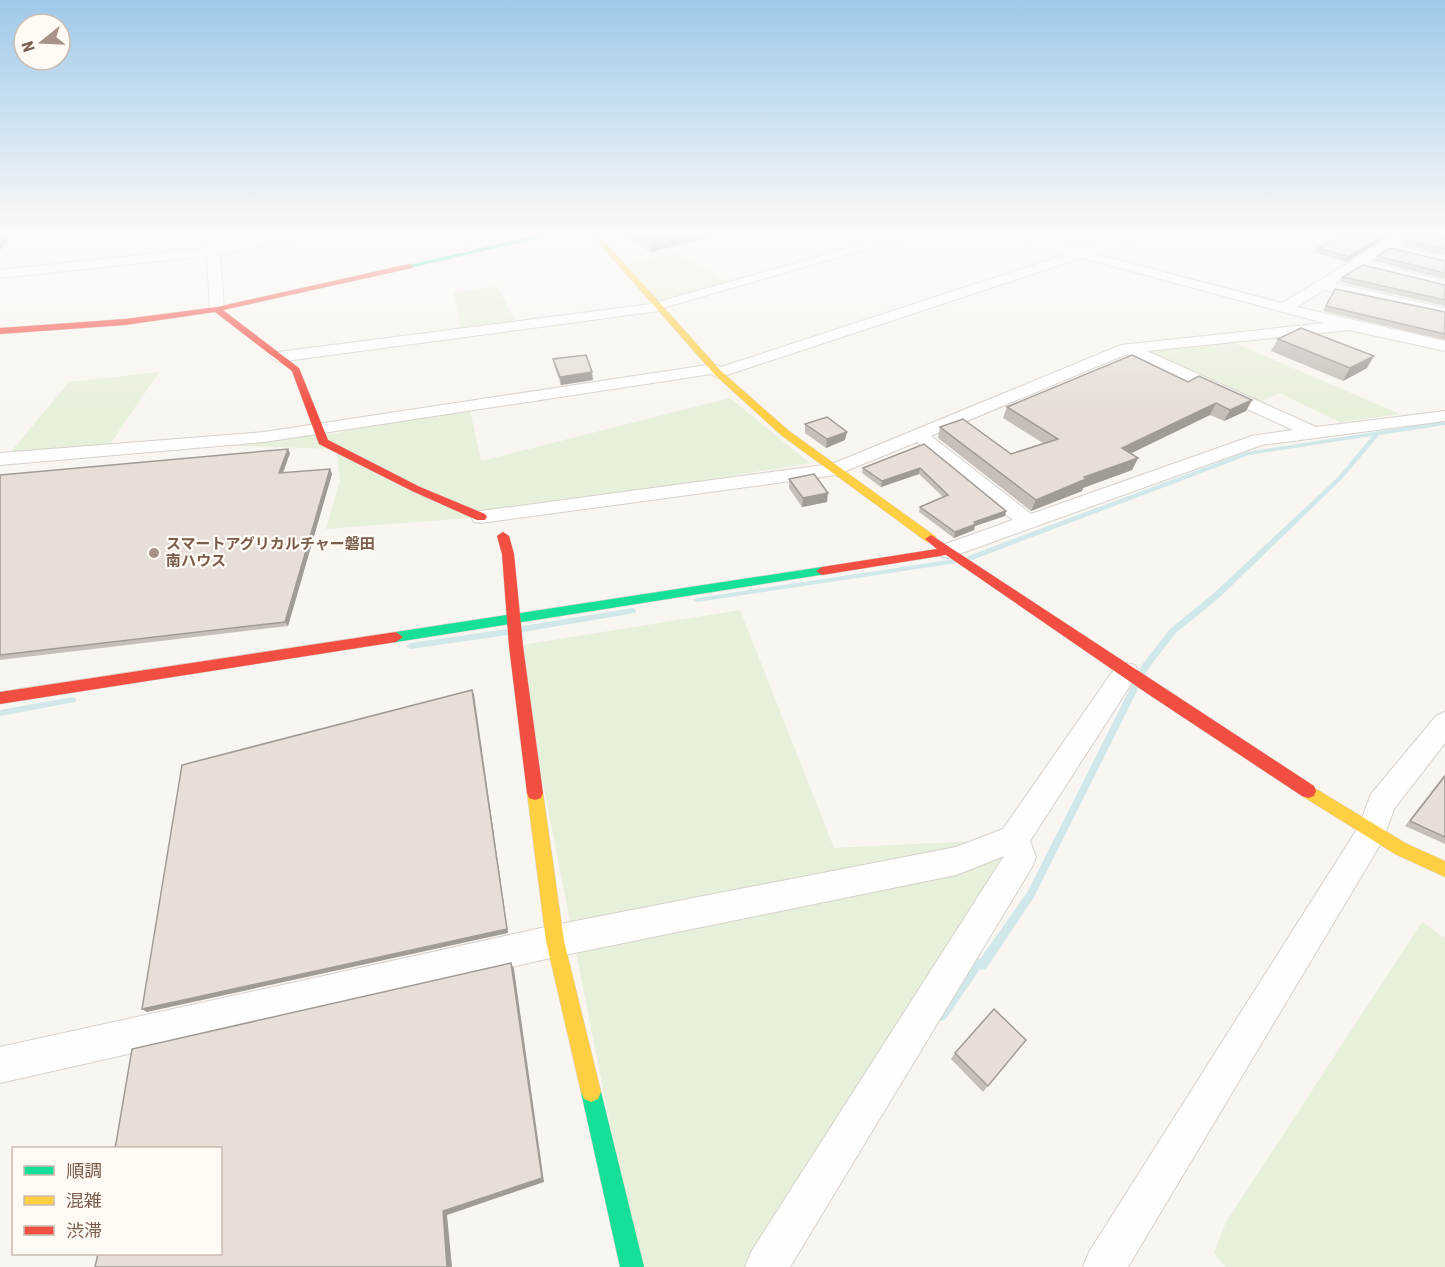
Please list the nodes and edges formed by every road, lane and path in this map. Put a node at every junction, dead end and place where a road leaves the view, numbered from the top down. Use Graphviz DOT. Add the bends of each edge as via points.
graph roads {
  1 [pos="217,292"];
  2 [pos="295,292"];
  3 [pos="646,292"];
  4 [pos="707,292"];
  5 [pos="961,292"];
  6 [pos="1226,292"];
  7 [pos="1310,292"];
  8 [pos="1354,292"];
  9 [pos="658,306"];
  10 [pos="1284,308"];
  11 [pos="218,309"];
  12 [pos="1445,312"];
  13 [pos="1349,325"];
  14 [pos="0,331"];
  15 [pos="1445,346"];
  16 [pos="1127,348"];
  17 [pos="278,357"];
  18 [pos="716,371"];
  19 [pos="1440,421"];
  20 [pos="314,429"];
  21 [pos="1314,433"];
  22 [pos="919,435"];
  23 [pos="0,459"];
  24 [pos="836,469"];
  25 [pos="481,517"];
  26 [pos="1029,523"];
  27 [pos="502,536"];
  28 [pos="948,551"];
  29 [pos="516,618"];
  30 [pos="1138,680"];
  31 [pos="0,698"];
  32 [pos="1445,723"];
  33 [pos="1372,831"];
  34 [pos="1014,839"];
  35 [pos="1445,869"];
  36 [pos="555,941"];
  37 [pos="0,1065"];
  38 [pos="632,1267"];
  39 [pos="766,1267"];
  40 [pos="1104,1267"];
  1 -- 11 [label="street"];
  2 -- 11 [label="street"];
  3 -- 9 [label="street"];
  4 -- 9 [label="street"];
  5 -- 18 [label="street"];
  6 -- 10 [label="street"];
  7 -- 10 [label="street"];
  8 -- 12 [label="street"];
  9 -- 17 [label="street"];
  9 -- 18 [label="street"];
  10 -- 13 [label="street"];
  11 -- 14 [label="street" via="125,322"];
  11 -- 17 [label="street"];
  13 -- 15 [label="street"];
  13 -- 16 [label="street"];
  16 -- 21 [label="street"];
  16 -- 22 [label="street"];
  17 -- 20 [label="street" via="296,370 304,382"];
  18 -- 20 [label="street"];
  18 -- 24 [label="street" via="785,433"];
  19 -- 21 [label="street"];
  20 -- 23 [label="street" via="264,437"];
  20 -- 25 [label="street" via="322,442"];
  21 -- 26 [label="street" via="1259,440"];
  22 -- 24 [label="street"];
  22 -- 26 [label="street"];
  24 -- 25 [label="street"];
  24 -- 28 [label="street"];
  26 -- 28 [label="street"];
  27 -- 29 [label="street"];
  28 -- 29 [label="street"];
  28 -- 30 [label="street"];
  29 -- 31 [label="street"];
  29 -- 36 [label="street"];
  30 -- 33 [label="street"];
  30 -- 34 [label="street"];
  32 -- 33 [label="street" via="1381,804"];
  33 -- 35 [label="street"];
  33 -- 40 [label="street"];
  34 -- 36 [label="street" via="956,861"];
  34 -- 39 [label="street" via="1021,857"];
  36 -- 37 [label="street"];
  36 -- 38 [label="street"];
}
